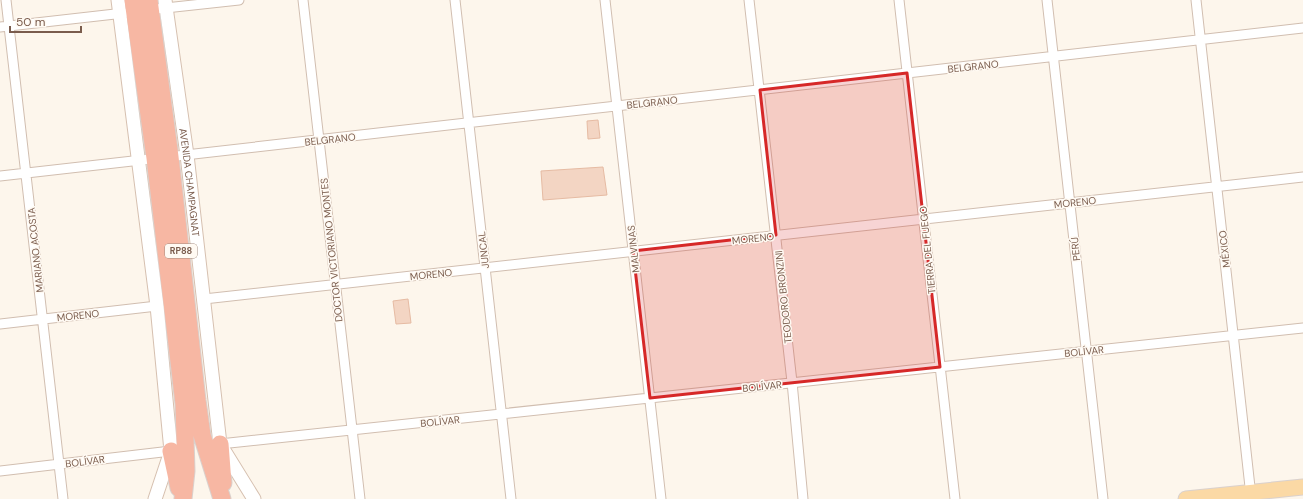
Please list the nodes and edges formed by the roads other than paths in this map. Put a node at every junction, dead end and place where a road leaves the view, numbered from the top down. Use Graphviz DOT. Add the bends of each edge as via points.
graph roads {
  1 [pos="6,0"];
  2 [pos="239,0"];
  3 [pos="303,0"];
  4 [pos="455,0"];
  5 [pos="605,0"];
  6 [pos="749,0"];
  7 [pos="899,0"];
  8 [pos="1047,0"];
  9 [pos="1196,0"];
  10 [pos="142,5"];
  11 [pos="5,26"];
  12 [pos="1303,28"];
  13 [pos="1200,39"];
  14 [pos="1054,56"];
  15 [pos="908,73"];
  16 [pos="760,90"];
  17 [pos="617,106"];
  18 [pos="469,123"];
  19 [pos="319,140"];
  20 [pos="187,155"];
  21 [pos="155,158"];
  22 [pos="26,173"];
  23 [pos="0,176"];
  24 [pos="1303,176"];
  25 [pos="1216,186"];
  26 [pos="1070,202"];
  27 [pos="924,219"];
  28 [pos="776,235"];
  29 [pos="633,251"];
  30 [pos="485,268"];
  31 [pos="335,284"];
  32 [pos="204,299"];
  33 [pos="157,306"];
  34 [pos="43,319"];
  35 [pos="0,324"];
  36 [pos="1303,328"];
  37 [pos="1233,335"];
  38 [pos="1087,351"];
  39 [pos="940,366"];
  40 [pos="792,382"];
  41 [pos="650,398"];
  42 [pos="502,414"];
  43 [pos="351,430"];
  44 [pos="220,444"];
  45 [pos="171,451"];
  46 [pos="59,464"];
  47 [pos="0,471"];
  48 [pos="1303,487"];
  49 [pos="1251,496"];
  50 [pos="63,499"];
  51 [pos="155,499"];
  52 [pos="183,499"];
  53 [pos="223,499"];
  54 [pos="254,499"];
  55 [pos="360,499"];
  56 [pos="511,499"];
  57 [pos="661,499"];
  58 [pos="803,499"];
  59 [pos="955,499"];
  60 [pos="1103,499"];
  61 [pos="1186,499"];
  1 -- 11 [label="street, MARIANO ACOSTA"];
  2 -- 10 [label="street"];
  3 -- 19 [label="street, DOCTOR VICTORIANO MONTES"];
  4 -- 18 [label="street, JUNCAL"];
  5 -- 17 [label="street, MALVINAS"];
  6 -- 16 [label="street, TEODORO BRONZINI"];
  7 -- 15 [label="street, TIERRA DEL FUEGO"];
  8 -- 14 [label="street, PERÚ"];
  9 -- 13 [label="street, MÉXICO"];
  10 -- 11 [label="street"];
  10 -- 20 [label="street, AVENIDA CHAMPAGNAT"];
  10 -- 21 [label="highway, AVENIDA CHAMPAGNAT / RP88"];
  11 -- 22 [label="street, MARIANO ACOSTA"];
  12 -- 13 [label="street, BELGRANO"];
  13 -- 14 [label="street, BELGRANO"];
  13 -- 25 [label="street, MÉXICO"];
  14 -- 15 [label="street, BELGRANO"];
  14 -- 26 [label="street, PERÚ"];
  15 -- 16 [label="street, BELGRANO"];
  15 -- 27 [label="street, TIERRA DEL FUEGO"];
  16 -- 17 [label="street, BELGRANO"];
  16 -- 28 [label="street, TEODORO BRONZINI"];
  17 -- 18 [label="street, BELGRANO"];
  17 -- 29 [label="street, MALVINAS"];
  18 -- 19 [label="street, BELGRANO"];
  18 -- 30 [label="street, JUNCAL"];
  19 -- 20 [label="street, BELGRANO"];
  19 -- 31 [label="street, DOCTOR VICTORIANO MONTES"];
  20 -- 21 [label="street, BELGRANO"];
  20 -- 32 [label="street, AVENIDA CHAMPAGNAT"];
  21 -- 22 [label="street, BELGRANO"];
  21 -- 33 [label="street, AVENIDA CHAMPAGNAT"];
  21 -- 52 [label="highway, AVENIDA CHAMPAGNAT / RP88" via="184,404 186,464"];
  21 -- 53 [label="highway, AVENIDA CHAMPAGNAT / RP88" via="202,435"];
  22 -- 23 [label="street, BELGRANO"];
  22 -- 34 [label="street, MARIANO ACOSTA"];
  24 -- 25 [label="street, MORENO"];
  25 -- 26 [label="street, MORENO"];
  25 -- 37 [label="street, MÉXICO"];
  26 -- 27 [label="street, MORENO"];
  26 -- 38 [label="street, PERÚ"];
  27 -- 28 [label="street, MORENO"];
  27 -- 39 [label="street, TIERRA DEL FUEGO"];
  28 -- 29 [label="street, MORENO"];
  28 -- 40 [label="street, TEODORO BRONZINI"];
  29 -- 30 [label="street, MORENO"];
  29 -- 41 [label="street, MALVINAS"];
  30 -- 31 [label="street, MORENO"];
  30 -- 42 [label="street, JUNCAL"];
  31 -- 32 [label="street, MORENO"];
  31 -- 43 [label="street, DOCTOR VICTORIANO MONTES"];
  32 -- 44 [label="street, AVENIDA CHAMPAGNAT"];
  33 -- 34 [label="street, MORENO"];
  33 -- 45 [label="street, AVENIDA CHAMPAGNAT"];
  34 -- 35 [label="street, MORENO"];
  34 -- 46 [label="street, MARIANO ACOSTA"];
  36 -- 37 [label="street, BOLÍVAR"];
  37 -- 38 [label="street, BOLÍVAR"];
  37 -- 49 [label="street, MÉXICO"];
  38 -- 39 [label="street, BOLÍVAR"];
  38 -- 60 [label="street, PERÚ"];
  39 -- 40 [label="street, BOLÍVAR"];
  39 -- 59 [label="street, TIERRA DEL FUEGO"];
  40 -- 41 [label="street, BOLÍVAR"];
  40 -- 58 [label="street, TEODORO BRONZINI"];
  41 -- 42 [label="street, BOLÍVAR"];
  41 -- 57 [label="street, MALVINAS"];
  42 -- 43 [label="street, BOLÍVAR"];
  42 -- 56 [label="street, JUNCAL"];
  43 -- 44 [label="street, BOLÍVAR"];
  43 -- 55 [label="street, DOCTOR VICTORIANO MONTES"];
  44 -- 53 [label="highway"];
  44 -- 54 [label="street, AVENIDA CHAMPAGNAT"];
  45 -- 46 [label="street, BOLÍVAR"];
  45 -- 51 [label="street, AVENIDA CHAMPAGNAT"];
  45 -- 52 [label="highway"];
  46 -- 47 [label="street, BOLÍVAR"];
  46 -- 50 [label="street, MARIANO ACOSTA"];
  48 -- 49 [label="main road"];
  49 -- 61 [label="main road"];
}
